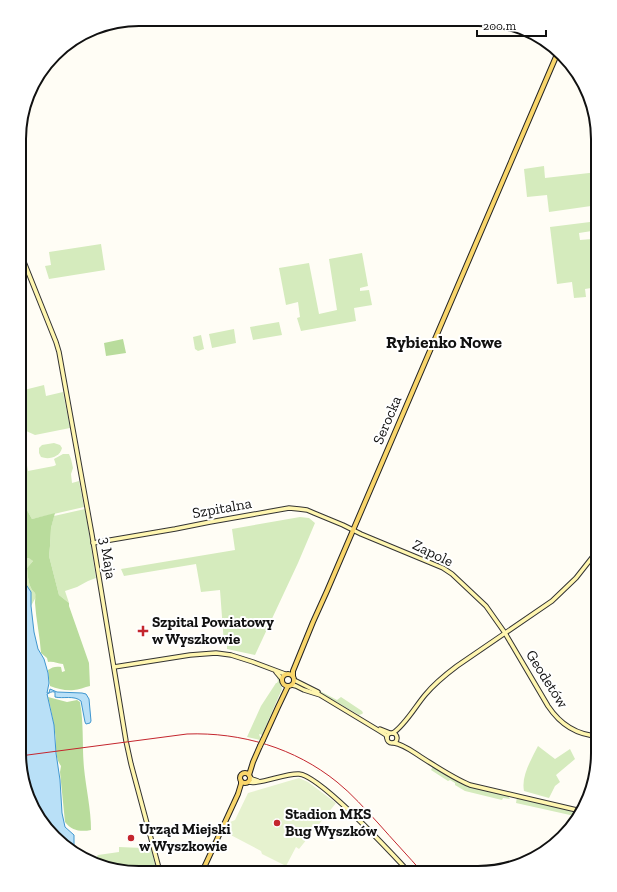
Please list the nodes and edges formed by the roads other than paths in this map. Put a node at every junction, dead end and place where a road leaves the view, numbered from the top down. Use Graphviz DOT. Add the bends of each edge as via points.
graph roads {
  1 [pos="556,57"];
  2 [pos="26,267"];
  3 [pos="353,530"];
  4 [pos="93,543"];
  5 [pos="591,559"];
  6 [pos="505,633"];
  7 [pos="301,649"];
  8 [pos="114,667"];
  9 [pos="276,672"];
  10 [pos="287,674"];
  11 [pos="294,678"];
  12 [pos="283,681"];
  13 [pos="290,686"];
  14 [pos="278,707"];
  15 [pos="404,722"];
  16 [pos="392,733"];
  17 [pos="591,735"];
  18 [pos="397,737"];
  19 [pos="387,738"];
  20 [pos="394,743"];
  21 [pos="411,750"];
  22 [pos="253,762"];
  23 [pos="245,773"];
  24 [pos="248,780"];
  25 [pos="241,781"];
  26 [pos="238,794"];
  27 [pos="575,811"];
  28 [pos="158,866"];
  29 [pos="203,866"];
  30 [pos="403,866"];
  1 -- 3 [label="main road, Serocka"];
  2 -- 4 [label="street, 3 Maja" via="58,349"];
  3 -- 4 [label="street, Szpitalna" via="307,510 289,508"];
  3 -- 6 [label="street, Zapole" via="452,574 484,603"];
  3 -- 7 [label="main road, Serocka"];
  4 -- 8 [label="street, 3 Maja"];
  5 -- 6 [label="street" via="558,595"];
  6 -- 15 [label="street" via="442,678"];
  6 -- 17 [label="street, Geodetów" via="556,717 576,731"];
  7 -- 10 [label="main road, Serocka"];
  7 -- 11 [label="main road, Serocka" via="293,671"];
  8 -- 9 [label="street" via="216,653 238,657"];
  8 -- 28 [label="street, 3 Maja" via="131,764"];
  9 -- 10 [label="street"];
  9 -- 12 [label="street"];
  10 -- 11 [label="main road"];
  10 -- 12 [label="main road, Serocka"];
  11 -- 13 [label="main road, Serocka"];
  11 -- 16 [label="street" via="376,727"];
  12 -- 13 [label="main road"];
  12 -- 14 [label="main road" via="284,688"];
  13 -- 14 [label="main road"];
  13 -- 19 [label="street" via="320,695"];
  14 -- 22 [label="main road, bridge"];
  15 -- 16 [label="street"];
  15 -- 18 [label="street"];
  16 -- 18 [label="street"];
  16 -- 19 [label="street"];
  18 -- 20 [label="street"];
  18 -- 21 [label="street"];
  19 -- 20 [label="street" via="389,742"];
  20 -- 21 [label="street"];
  21 -- 27 [label="street" via="470,785"];
  22 -- 23 [label="main road"];
  22 -- 24 [label="main road"];
  23 -- 24 [label="main road"];
  23 -- 25 [label="main road" via="240,776"];
  24 -- 25 [label="main road" via="243,783"];
  24 -- 26 [label="main road"];
  24 -- 30 [label="street" via="258,782 298,774 312,780 338,801"];
  25 -- 26 [label="main road"];
  26 -- 29 [label="main road"];
}
